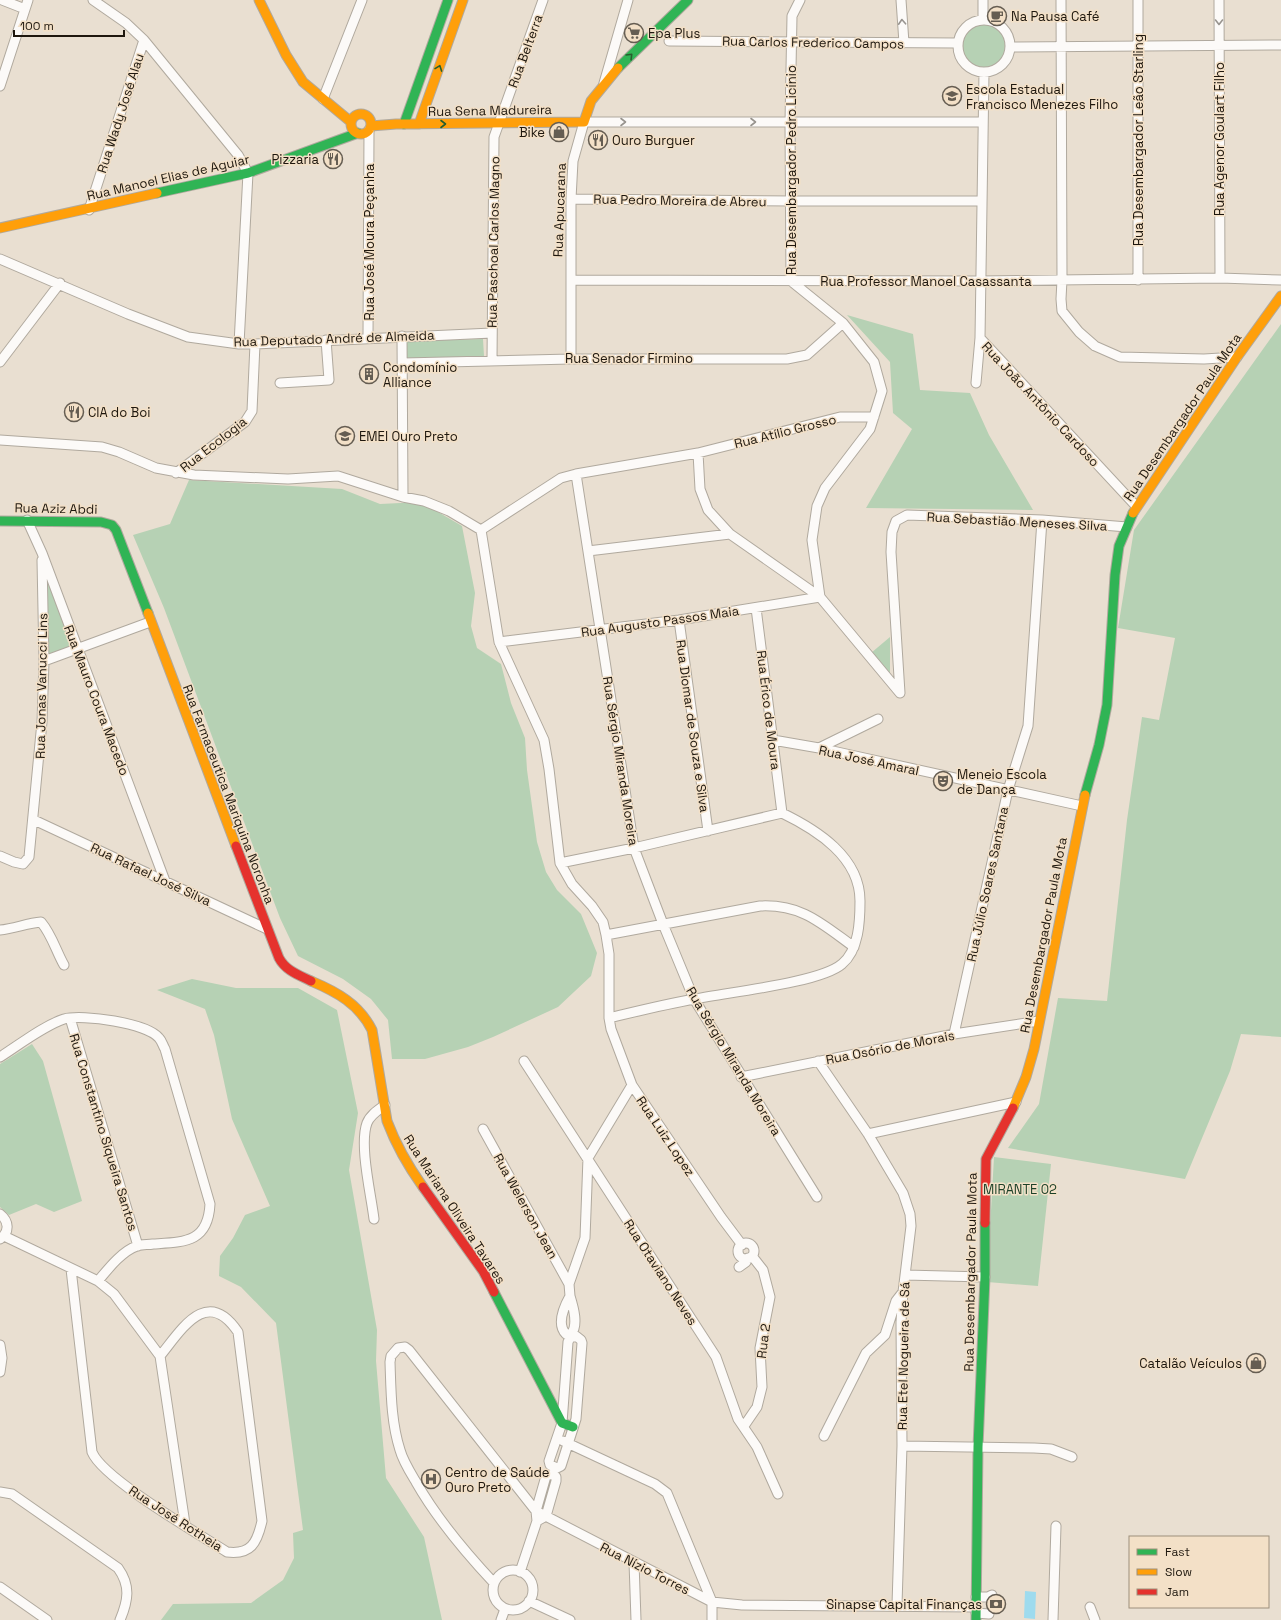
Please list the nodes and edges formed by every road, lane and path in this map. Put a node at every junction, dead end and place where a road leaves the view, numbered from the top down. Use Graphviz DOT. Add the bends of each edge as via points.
graph roads {
  1 [pos="2,0"];
  2 [pos="93,0"];
  3 [pos="259,0"];
  4 [pos="362,0"];
  5 [pos="447,0"];
  6 [pos="463,0"];
  7 [pos="543,0"];
  8 [pos="628,0"];
  9 [pos="688,0"];
  10 [pos="800,0"];
  11 [pos="901,0"];
  12 [pos="983,0"];
  13 [pos="1061,0"];
  14 [pos="1138,0"];
  15 [pos="1219,0"];
  16 [pos="26,5"];
  17 [pos="983,19"];
  18 [pos="144,40"];
  19 [pos="791,40"];
  20 [pos="669,41"];
  21 [pos="904,43"];
  22 [pos="957,43"];
  23 [pos="1138,45"];
  24 [pos="1219,45"];
  25 [pos="1281,45"];
  26 [pos="1062,46"];
  27 [pos="1010,47"];
  28 [pos="984,72"];
  29 [pos="603,85"];
  30 [pos="0,86"];
  31 [pos="323,99"];
  32 [pos="334,107"];
  33 [pos="359,113"];
  34 [pos="368,117"];
  35 [pos="584,122"];
  36 [pos="790,122"];
  37 [pos="984,122"];
  38 [pos="351,123"];
  39 [pos="400,124"];
  40 [pos="419,124"];
  41 [pos="499,124"];
  42 [pos="364,131"];
  43 [pos="331,142"];
  44 [pos="248,173"];
  45 [pos="570,199"];
  46 [pos="791,201"];
  47 [pos="981,201"];
  48 [pos="89,210"];
  49 [pos="2,227"];
  50 [pos="0,259"];
  51 [pos="1220,278"];
  52 [pos="571,280"];
  53 [pos="1062,280"];
  54 [pos="1138,280"];
  55 [pos="1281,280"];
  56 [pos="791,281"];
  57 [pos="980,281"];
  58 [pos="60,283"];
  59 [pos="1281,296"];
  60 [pos="843,323"];
  61 [pos="492,333"];
  62 [pos="402,336"];
  63 [pos="368,338"];
  64 [pos="980,338"];
  65 [pos="326,340"];
  66 [pos="239,344"];
  67 [pos="254,344"];
  68 [pos="1237,357"];
  69 [pos="571,359"];
  70 [pos="492,361"];
  71 [pos="0,362"];
  72 [pos="403,363"];
  73 [pos="280,383"];
  74 [pos="976,383"];
  75 [pos="874,417"];
  76 [pos="0,440"];
  77 [pos="698,453"];
  78 [pos="176,473"];
  79 [pos="576,474"];
  80 [pos="403,497"];
  81 [pos="1136,506"];
  82 [pos="27,520"];
  83 [pos="1042,520"];
  84 [pos="0,521"];
  85 [pos="112,525"];
  86 [pos="1127,527"];
  87 [pos="481,530"];
  88 [pos="730,534"];
  89 [pos="588,551"];
  90 [pos="42,553"];
  91 [pos="820,597"];
  92 [pos="756,608"];
  93 [pos="679,620"];
  94 [pos="150,622"];
  95 [pos="601,630"];
  96 [pos="499,642"];
  97 [pos="77,648"];
  98 [pos="44,661"];
  99 [pos="878,719"];
  100 [pos="773,740"];
  101 [pos="819,748"];
  102 [pos="1008,790"];
  103 [pos="1082,806"];
  104 [pos="782,813"];
  105 [pos="34,820"];
  106 [pos="708,831"];
  107 [pos="634,848"];
  108 [pos="0,856"];
  109 [pos="560,863"];
  110 [pos="165,881"];
  111 [pos="663,924"];
  112 [pos="267,929"];
  113 [pos="0,930"];
  114 [pos="606,935"];
  115 [pos="854,947"];
  116 [pos="64,965"];
  117 [pos="694,999"];
  118 [pos="70,1018"];
  119 [pos="609,1018"];
  120 [pos="1038,1021"];
  121 [pos="372,1030"];
  122 [pos="954,1034"];
  123 [pos="0,1057"];
  124 [pos="524,1061"];
  125 [pos="818,1061"];
  126 [pos="741,1077"];
  127 [pos="632,1085"];
  128 [pos="1016,1102"];
  129 [pos="385,1105"];
  130 [pos="483,1129"];
  131 [pos="868,1134"];
  132 [pos="588,1158"];
  133 [pos="817,1198"];
  134 [pos="0,1214"];
  135 [pos="374,1219"];
  136 [pos="2,1238"];
  137 [pos="742,1244"];
  138 [pos="138,1246"];
  139 [pos="750,1257"];
  140 [pos="739,1267"];
  141 [pos="71,1269"];
  142 [pos="905,1275"];
  143 [pos="985,1277"];
  144 [pos="98,1281"];
  145 [pos="569,1284"];
  146 [pos="903,1292"];
  147 [pos="570,1296"];
  148 [pos="0,1344"];
  149 [pos="160,1356"];
  150 [pos="0,1372"];
  151 [pos="562,1423"];
  152 [pos="744,1426"];
  153 [pos="573,1427"];
  154 [pos="824,1436"];
  155 [pos="557,1439"];
  156 [pos="569,1443"];
  157 [pos="902,1446"];
  158 [pos="978,1447"];
  159 [pos="1072,1457"];
  160 [pos="0,1492"];
  161 [pos="778,1494"];
  162 [pos="537,1516"];
  163 [pos="546,1516"];
  164 [pos="185,1524"];
  165 [pos="1056,1526"];
  166 [pos="634,1562"];
  167 [pos="520,1572"];
  168 [pos="494,1583"];
  169 [pos="0,1587"];
  170 [pos="992,1595"];
  171 [pos="530,1601"];
  172 [pos="712,1602"];
  173 [pos="897,1605"];
  174 [pos="1090,1607"];
  175 [pos="505,1608"];
  176 [pos="976,1609"];
  177 [pos="989,1614"];
  178 [pos="47,1620"];
  179 [pos="120,1620"];
  180 [pos="501,1620"];
  181 [pos="570,1620"];
  182 [pos="636,1620"];
  183 [pos="712,1620"];
  184 [pos="1052,1620"];
  185 [pos="1095,1620"];
  1 -- 16 [label="street"];
  2 -- 18 [label="street" via="126,23"];
  3 -- 31 [label="street" via="286,55 303,82"];
  4 -- 31 [label="street"];
  5 -- 39 [label="street"];
  40 -- 6 [label="street, one-way"];
  7 -- 41 [label="street, Rua Belterra"];
  8 -- 29 [label="street, Rua Apucarana"];
  29 -- 9 [label="street, one-way"];
  10 -- 19 [label="street, Rua Desembargador Pedro Licínio" via="792,16"];
  21 -- 11 [label="street, one-way"];
  12 -- 17 [label="street"];
  13 -- 26 [label="street"];
  14 -- 23 [label="street, Rua Desembargador Leão Starling"];
  15 -- 24 [label="street, Rua Agenor Goulart Filho, one-way"];
  16 -- 30 [label="street"];
  17 -- 22 [label="street" via="969,24 959,35"];
  17 -- 27 [label="street" via="992,20 1003,28 1009,38"];
  18 -- 44 [label="street" via="238,155"];
  18 -- 48 [label="street, Rua Wady José Alau"];
  19 -- 20 [label="street, Rua Carlos Frederico Campos"];
  19 -- 21 [label="street, Rua Carlos Frederico Campos"];
  19 -- 36 [label="street, Rua Desembargador Pedro Licínio"];
  21 -- 22 [label="street, Rua Carlos Frederico Campos"];
  22 -- 28 [label="street" via="958,52 968,67"];
  23 -- 24 [label="street"];
  23 -- 26 [label="street"];
  23 -- 54 [label="street, Rua Desembargador Leão Starling"];
  24 -- 25 [label="street"];
  24 -- 51 [label="street, Rua Agenor Goulart Filho"];
  26 -- 27 [label="street"];
  26 -- 53 [label="street"];
  27 -- 28 [label="street" via="1005,62 992,71"];
  28 -- 37 [label="street, Rua João Antônio Cardoso"];
  29 -- 35 [label="street, Rua Apucarana" via="591,101"];
  31 -- 32 [label="street"];
  32 -- 33 [label="street"];
  32 -- 38 [label="street"];
  33 -- 34 [label="street"];
  33 -- 38 [label="street" via="354,116"];
  34 -- 39 [label="street, Rua Sena Madureira"];
  34 -- 42 [label="street"];
  35 -- 36 [label="street, one-way"];
  35 -- 41 [label="street, Rua Sena Madureira"];
  35 -- 45 [label="street, Rua Apucarana" via="573,161"];
  36 -- 37 [label="street"];
  36 -- 46 [label="street, Rua Desembargador Pedro Licínio"];
  37 -- 47 [label="street, Rua João Antônio Cardoso"];
  38 -- 42 [label="street" via="353,130"];
  38 -- 43 [label="street, Rua Manoel Elias de Aguiar"];
  39 -- 40 [label="street, Rua Sena Madureira"];
  39 -- 42 [label="street, Rua Sena Madureira"];
  40 -- 41 [label="street, Rua Sena Madureira, one-way"];
  41 -- 61 [label="street, Rua Paschoal Carlos Magno" via="494,137"];
  42 -- 43 [label="street, Rua Manoel Elias de Aguiar"];
  42 -- 63 [label="street, Rua José Moura Peçanha" via="369,145"];
  43 -- 44 [label="street, Rua Manoel Elias de Aguiar"];
  44 -- 48 [label="street, Rua Manoel Elias de Aguiar"];
  44 -- 66 [label="street"];
  45 -- 46 [label="street, Rua Pedro Moreira de Abreu"];
  45 -- 52 [label="street, Rua Apucarana"];
  46 -- 47 [label="street, Rua Pedro Moreira de Abreu"];
  46 -- 56 [label="street, Rua Desembargador Pedro Licínio"];
  47 -- 57 [label="street, Rua João Antônio Cardoso"];
  48 -- 49 [label="street, Rua Manoel Elias de Aguiar"];
  50 -- 58 [label="street, Rua Deputado André de Almeida"];
  51 -- 54 [label="street, Rua Professor Manoel Casassanta"];
  51 -- 55 [label="street, Rua Professor Manoel Casassanta"];
  52 -- 56 [label="street, Rua Professor Manoel Casassanta"];
  52 -- 69 [label="street, Rua Apucarana"];
  53 -- 54 [label="street, Rua Professor Manoel Casassanta"];
  53 -- 57 [label="street, Rua Professor Manoel Casassanta"];
  53 -- 68 [label="street" via="1062,311 1079,332 1095,346 1120,357"];
  56 -- 57 [label="street, Rua Professor Manoel Casassanta"];
  56 -- 60 [label="street, Rua Desembargador Pedro Licínio"];
  57 -- 64 [label="street, Rua João Antônio Cardoso"];
  58 -- 66 [label="street, Rua Deputado André de Almeida" via="128,314 188,337"];
  58 -- 71 [label="street"];
  59 -- 68 [label="street, Rua Desembargador Paula Mota"];
  60 -- 69 [label="street, Rua Senador Firmino" via="807,355 787,359"];
  60 -- 75 [label="street, Rua Desembargador Pedro Licínio" via="874,362 882,391"];
  61 -- 62 [label="street, Rua Deputado André de Almeida"];
  61 -- 70 [label="street, Rua Paschoal Carlos Magno"];
  62 -- 63 [label="street, Rua Deputado André de Almeida"];
  62 -- 72 [label="street"];
  63 -- 65 [label="street, Rua Deputado André de Almeida"];
  64 -- 74 [label="street"];
  64 -- 81 [label="street, Rua João Antônio Cardoso"];
  65 -- 67 [label="street, Rua Deputado André de Almeida"];
  65 -- 73 [label="street" via="329,380"];
  66 -- 67 [label="street, Rua Deputado André de Almeida"];
  67 -- 78 [label="street, Rua Ecologia" via="252,411 245,422"];
  68 -- 81 [label="street, Rua Desembargador Paula Mota"];
  69 -- 70 [label="street, Rua Senador Firmino"];
  70 -- 72 [label="street, Rua Senador Firmino"];
  72 -- 80 [label="street"];
  75 -- 77 [label="street, Rua Atílio Grosso" via="840,417"];
  75 -- 91 [label="street, Rua Desembargador Pedro Licínio" via="870,429 825,488 817,506 812,540"];
  76 -- 78 [label="street" via="102,447"];
  77 -- 79 [label="street, Rua Atílio Grosso"];
  77 -- 88 [label="street" via="700,489 708,510"];
  78 -- 80 [label="street" via="288,479 338,476"];
  79 -- 87 [label="street, Rua Atílio Grosso" via="562,478"];
  79 -- 89 [label="street, Rua Sérgio Miranda Moreira"];
  80 -- 87 [label="street" via="424,501 449,511"];
  81 -- 86 [label="street, Rua Desembargador Paula Mota"];
  82 -- 84 [label="street, Rua Aziz Abdi"];
  82 -- 85 [label="street, Rua Aziz Abdi" via="101,522"];
  82 -- 90 [label="street, Rua Mauro Coura Macedo"];
  83 -- 86 [label="street, Rua Sebastião Meneses Silva"];
  83 -- 91 [label="street, Rua Sebastião Meneses Silva" via="907,515 896,521 892,532 891,552 900,693"];
  83 -- 102 [label="street, Rua Júlio Soares Santana" via="1028,726"];
  85 -- 94 [label="street, Rua Farmaceutica Mariquina Noronha"];
  86 -- 103 [label="street, Rua Desembargador Paula Mota" via="1119,546 1115,575 1107,706"];
  87 -- 96 [label="street"];
  88 -- 89 [label="street"];
  88 -- 91 [label="street"];
  89 -- 95 [label="street, Rua Sérgio Miranda Moreira"];
  90 -- 97 [label="street, Rua Mauro Coura Macedo"];
  90 -- 98 [label="street, Rua Jonas Vanucci Lins"];
  91 -- 92 [label="street, Rua Augusto Passos Maia"];
  92 -- 93 [label="street, Rua Augusto Passos Maia"];
  92 -- 100 [label="street, Rua Érico de Moura"];
  93 -- 95 [label="street, Rua Augusto Passos Maia"];
  93 -- 106 [label="street, Rua Diomar de Souza e Silva"];
  94 -- 97 [label="street"];
  94 -- 112 [label="street, Rua Farmaceutica Mariquina Noronha"];
  95 -- 96 [label="street, Rua Augusto Passos Maia"];
  95 -- 107 [label="street, Rua Sérgio Miranda Moreira"];
  96 -- 109 [label="street" via="544,740"];
  97 -- 98 [label="street"];
  97 -- 110 [label="street, Rua Mauro Coura Macedo"];
  98 -- 105 [label="street, Rua Jonas Vanucci Lins"];
  99 -- 101 [label="street"];
  100 -- 101 [label="street, Rua José Amaral"];
  100 -- 104 [label="street, Rua Érico de Moura"];
  101 -- 102 [label="street, Rua José Amaral"];
  102 -- 103 [label="street, Rua José Amaral"];
  102 -- 122 [label="street, Rua Júlio Soares Santana"];
  103 -- 120 [label="street, Rua Desembargador Paula Mota"];
  104 -- 106 [label="street"];
  104 -- 115 [label="street" via="820,834 854,872 860,896"];
  105 -- 108 [label="street, Rua Jonas Vanucci Lins" via="29,857 23,864"];
  105 -- 110 [label="street, Rua Rafael José Silva"];
  106 -- 107 [label="street"];
  107 -- 109 [label="street"];
  107 -- 111 [label="street, Rua Sérgio Miranda Moreira"];
  109 -- 114 [label="street, Rua Luiz Lopez" via="572,884 603,922"];
  110 -- 112 [label="street, Rua Rafael José Silva"];
  111 -- 114 [label="street"];
  111 -- 115 [label="street" via="760,906 784,906 801,911"];
  111 -- 117 [label="street, Rua Sérgio Miranda Moreira"];
  112 -- 121 [label="street, Rua Farmaceutica Mariquina Noronha" via="283,965 348,1000 364,1014"];
  113 -- 116 [label="street" via="41,922 49,932"];
  114 -- 119 [label="street, Rua Luiz Lopez" via="609,954"];
  115 -- 117 [label="street" via="842,964 824,974"];
  117 -- 119 [label="street"];
  117 -- 126 [label="street, Rua Sérgio Miranda Moreira"];
  118 -- 123 [label="street, Rua Constantino Siqueira Santos" via="54,1024"];
  118 -- 138 [label="street, Rua Constantino Siqueira Santos"];
  118 -- 138 [label="street, Rua Constantino Siqueira Santos" via="87,1017 148,1031 159,1038 165,1049 210,1204 209,1214 203,1230 186,1242"];
  119 -- 127 [label="street, Rua Luiz Lopez"];
  120 -- 122 [label="street, Rua Osório de Morais"];
  120 -- 128 [label="street, Rua Desembargador Paula Mota" via="1028,1076"];
  121 -- 129 [label="street, Rua Mariana Oliveira Tavares"];
  122 -- 125 [label="street, Rua Osório de Morais"];
  124 -- 132 [label="street, Rua Otaviano Neves"];
  125 -- 126 [label="street, Rua Osório de Morais"];
  125 -- 131 [label="street, Rua Etel Nogueira de Sá"];
  126 -- 133 [label="street, Rua Sérgio Miranda Moreira"];
  127 -- 132 [label="street"];
  127 -- 137 [label="street, Rua Luiz Lopez" via="721,1218"];
  128 -- 131 [label="street"];
  128 -- 143 [label="street, Rua Desembargador Paula Mota" via="987,1154 985,1165"];
  129 -- 135 [label="street" via="368,1121 364,1134"];
  129 -- 151 [label="street, Rua Mariana Oliveira Tavares" via="392,1135 409,1167 483,1271"];
  130 -- 145 [label="street, Rua Welerson Jean"];
  131 -- 142 [label="street, Rua Etel Nogueira de Sá" via="908,1204 911,1226"];
  132 -- 145 [label="street" via="584,1238"];
  132 -- 152 [label="street, Rua Otaviano Neves" via="716,1357 738,1419"];
  134 -- 136 [label="street" via="7,1225"];
  136 -- 141 [label="street"];
  137 -- 139 [label="street, Rua 2" via="738,1251 740,1255 743,1258"];
  138 -- 144 [label="street, Rua Constantino Siqueira Santos" via="127,1252"];
  139 -- 140 [label="street"];
  139 -- 152 [label="street, Rua 2" via="763,1270 770,1296 760,1348 762,1387 757,1407"];
  141 -- 144 [label="street"];
  141 -- 164 [label="street, Rua José Rotheia" via="92,1452 95,1459 124,1485"];
  142 -- 143 [label="street"];
  142 -- 146 [label="street, Rua Etel Nogueira de Sá"];
  143 -- 158 [label="street, Rua Desembargador Paula Mota"];
  144 -- 149 [label="street" via="114,1294"];
  145 -- 147 [label="street"];
  146 -- 154 [label="street" via="896,1301 885,1335 866,1353"];
  146 -- 157 [label="street, Rua Etel Nogueira de Sá"];
  148 -- 150 [label="street"];
  149 -- 164 [label="street"];
  149 -- 164 [label="street, Rua José Rotheia" via="184,1325 204,1313 220,1314 230,1320 238,1332 262,1521 259,1535 254,1545 245,1551 227,1552"];
  151 -- 153 [label="street"];
  151 -- 153 [label="street" via="568,1342 576,1336 582,1344 576,1419"];
  151 -- 155 [label="street"];
  152 -- 161 [label="street, Rua Otaviano Neves" via="757,1447"];
  153 -- 156 [label="street"];
  155 -- 156 [label="street"];
  155 -- 156 [label="street" via="549,1461 552,1467 561,1466"];
  156 -- 172 [label="street" via="655,1484 668,1493"];
  157 -- 158 [label="street"];
  157 -- 173 [label="street, Rua Etel Nogueira de Sá"];
  158 -- 159 [label="street" via="1051,1449"];
  158 -- 176 [label="street, Rua Desembargador Paula Mota"];
  160 -- 179 [label="street" via="12,1494 118,1568 124,1576 128,1593"];
  162 -- 163 [label="street, Rua Nízio Torres"];
  162 -- 163 [label="street" via="546,1476 553,1474 556,1481"];
  162 -- 167 [label="street"];
  162 -- 168 [label="street, Rua Nízio Torres" via="409,1350 406,1347 398,1348 391,1356 390,1362 393,1418 400,1451 431,1509"];
  163 -- 166 [label="street, Rua Nízio Torres"];
  165 -- 184 [label="street"];
  166 -- 172 [label="street, Rua Nízio Torres"];
  166 -- 182 [label="street"];
  167 -- 168 [label="street" via="508,1571"];
  167 -- 171 [label="street" via="530,1581"];
  168 -- 175 [label="street" via="494,1598"];
  169 -- 178 [label="street"];
  170 -- 176 [label="street"];
  171 -- 175 [label="street" via="518,1609"];
  171 -- 181 [label="street"];
  172 -- 173 [label="street, Rua Nízio Torres" via="742,1605"];
  172 -- 183 [label="street"];
  173 -- 176 [label="street, Rua Nízio Torres"];
  174 -- 185 [label="street"];
  175 -- 180 [label="street"];
  176 -- 177 [label="street"];
}
